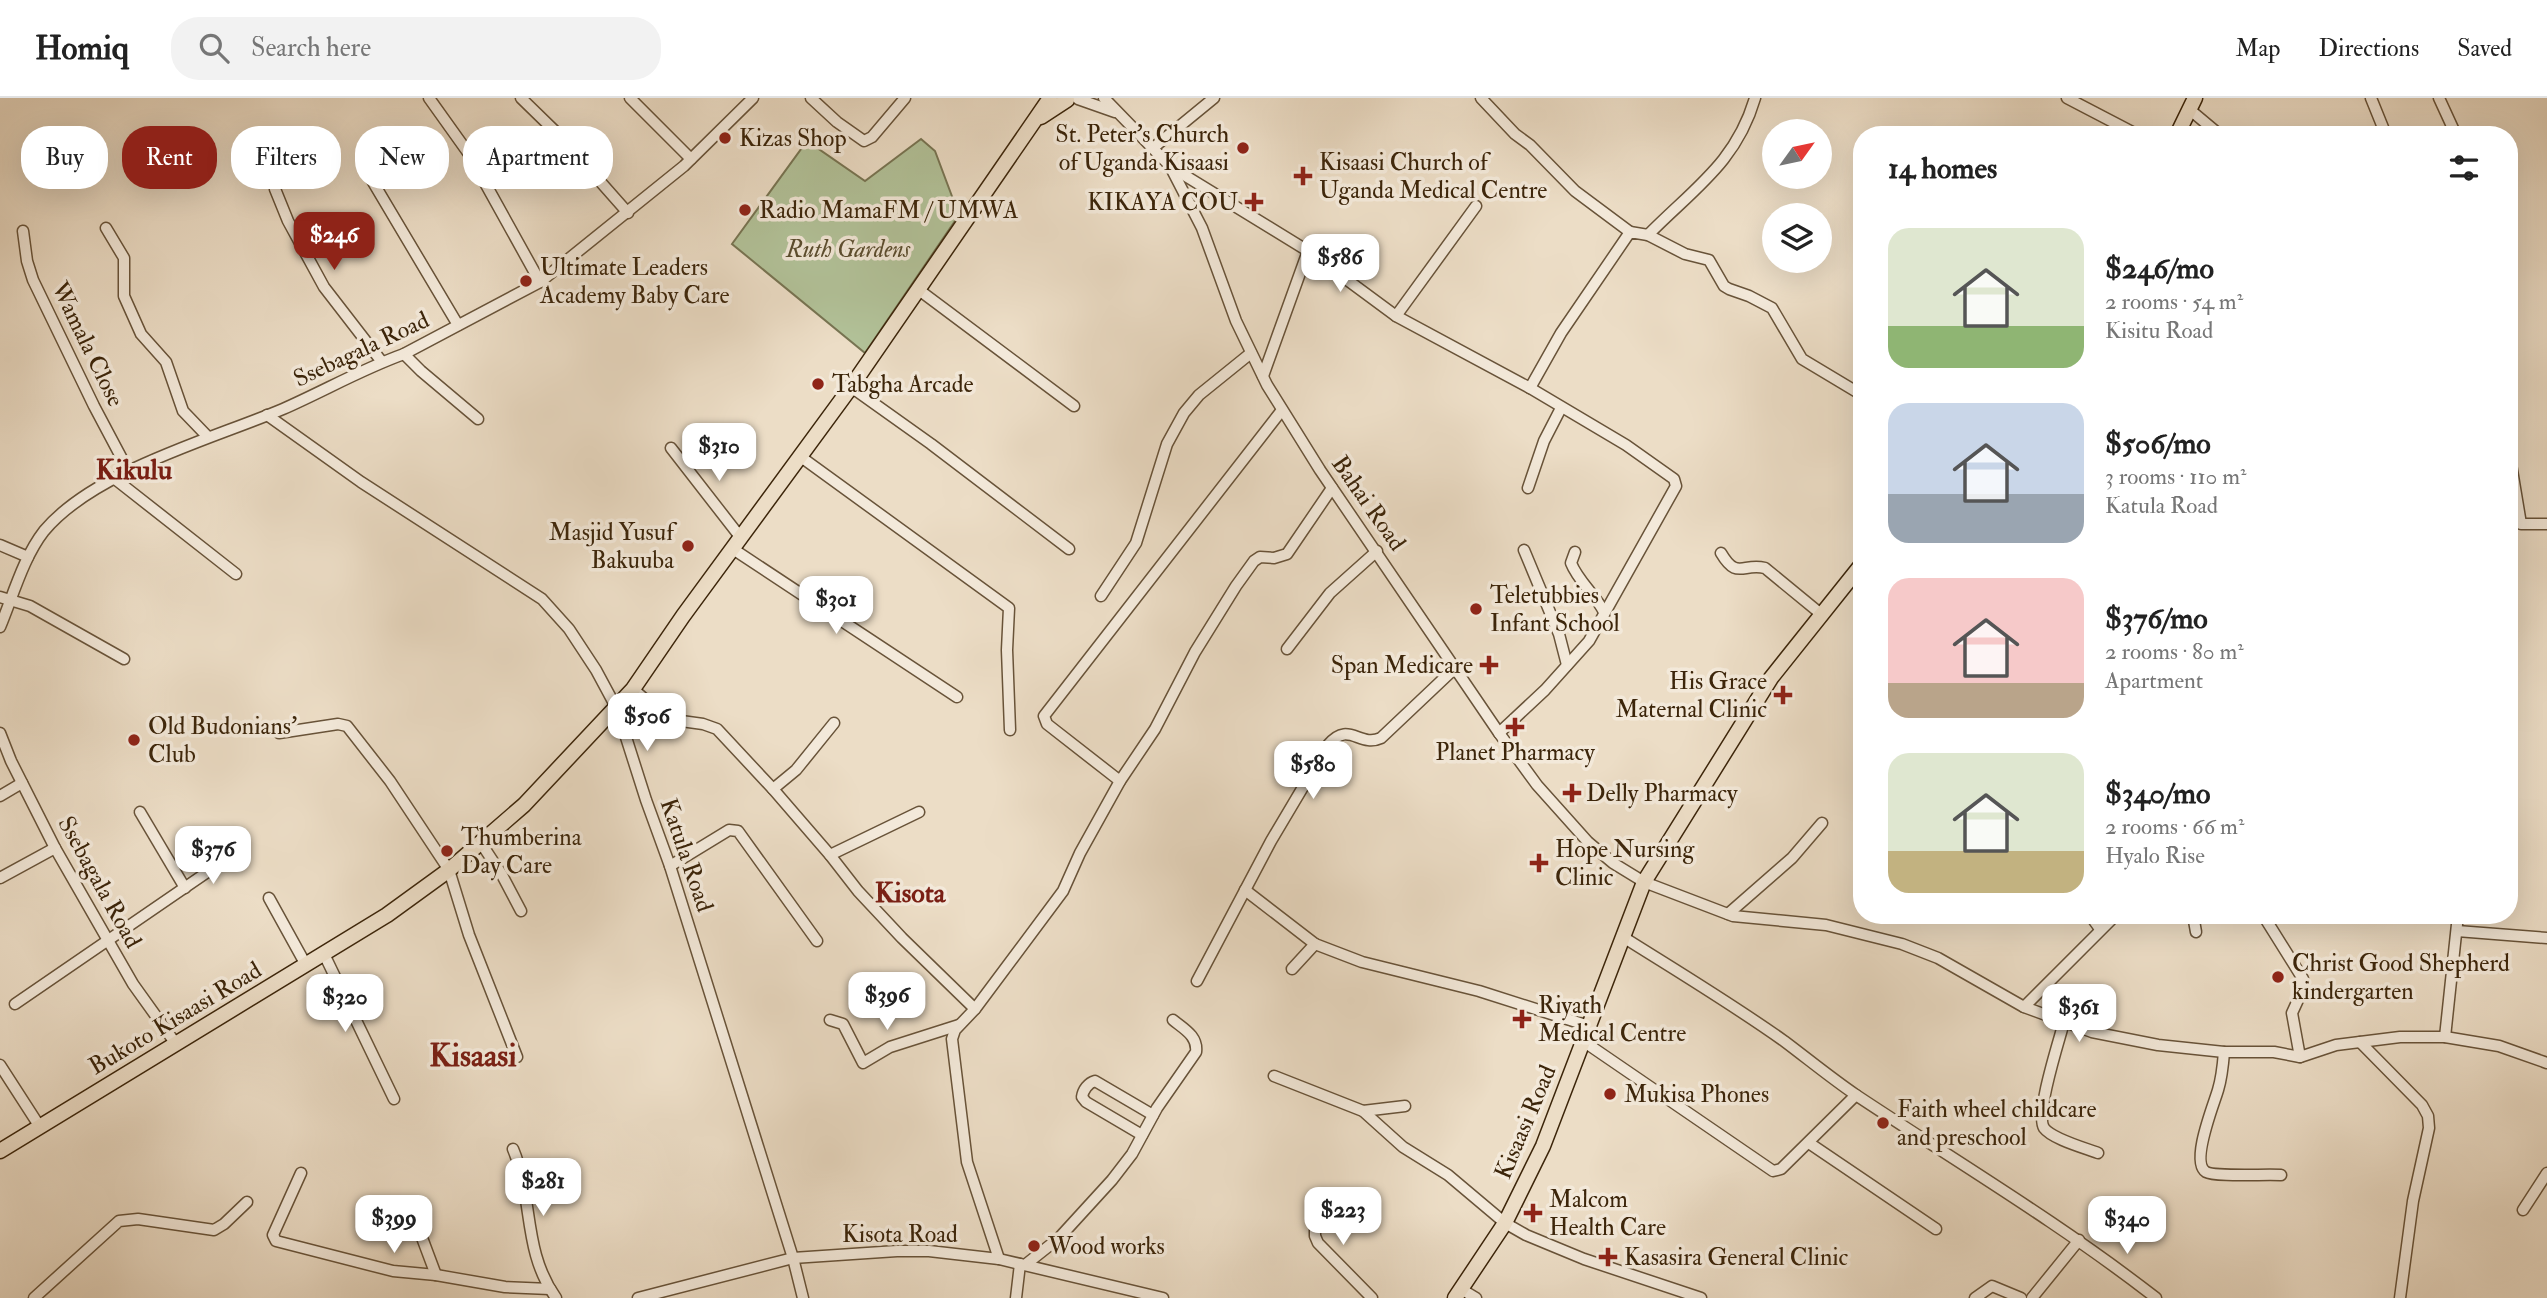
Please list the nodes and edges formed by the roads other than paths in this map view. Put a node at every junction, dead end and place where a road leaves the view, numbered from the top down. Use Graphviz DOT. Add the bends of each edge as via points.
graph roads {
  1 [pos="429,98"];
  2 [pos="521,98"];
  3 [pos="630,98"];
  4 [pos="753,98"];
  5 [pos="811,98"];
  6 [pos="905,98"];
  7 [pos="1050,98"];
  8 [pos="1104,98"];
  9 [pos="1214,98"];
  10 [pos="1481,98"];
  11 [pos="1755,98"];
  12 [pos="2067,98"];
  13 [pos="2371,98"];
  14 [pos="2439,98"];
  15 [pos="1072,99"];
  16 [pos="2192,103"];
  17 [pos="1115,112"];
  18 [pos="1037,120"];
  19 [pos="2121,126"];
  20 [pos="2181,126"];
  21 [pos="2212,126"];
  22 [pos="2382,126"];
  23 [pos="2452,126"];
  24 [pos="1153,148"];
  25 [pos="691,159"];
  26 [pos="1170,166"];
  27 [pos="275,189"];
  28 [pos="377,189"];
  29 [pos="1476,206"];
  30 [pos="628,213"];
  31 [pos="106,228"];
  32 [pos="23,231"];
  33 [pos="1630,232"];
  34 [pos="1648,235"];
  35 [pos="1308,251"];
  36 [pos="540,282"];
  37 [pos="919,290"];
  38 [pos="1396,316"];
  39 [pos="458,326"];
  40 [pos="1251,353"];
  41 [pos="404,354"];
  42 [pos="382,362"];
  43 [pos="1262,376"];
  44 [pos="851,387"];
  45 [pos="1530,388"];
  46 [pos="1853,390"];
  47 [pos="1074,406"];
  48 [pos="1561,408"];
  49 [pos="1282,411"];
  50 [pos="267,415"];
  51 [pos="478,419"];
  52 [pos="208,438"];
  53 [pos="671,448"];
  54 [pos="801,457"];
  55 [pos="130,472"];
  56 [pos="115,479"];
  57 [pos="1332,488"];
  58 [pos="1528,488"];
  59 [pos="2518,506"];
  60 [pos="2547,524"];
  61 [pos="737,543"];
  62 [pos="0,545"];
  63 [pos="1069,548"];
  64 [pos="1524,550"];
  65 [pos="1377,551"];
  66 [pos="1575,552"];
  67 [pos="1721,553"];
  68 [pos="28,557"];
  69 [pos="236,574"];
  70 [pos="1853,575"];
  71 [pos="1101,596"];
  72 [pos="6,598"];
  73 [pos="1604,612"];
  74 [pos="1821,614"];
  75 [pos="0,627"];
  76 [pos="1287,649"];
  77 [pos="124,659"];
  78 [pos="1567,665"];
  79 [pos="1455,668"];
  80 [pos="633,689"];
  81 [pos="957,697"];
  82 [pos="617,709"];
  83 [pos="834,723"];
  84 [pos="1010,730"];
  85 [pos="0,733"];
  86 [pos="279,733"];
  87 [pos="1499,733"];
  88 [pos="1120,781"];
  89 [pos="22,783"];
  90 [pos="774,789"];
  91 [pos="0,796"];
  92 [pos="140,812"];
  93 [pos="919,812"];
  94 [pos="1822,823"];
  95 [pos="481,844"];
  96 [pos="55,848"];
  97 [pos="830,855"];
  98 [pos="225,860"];
  99 [pos="670,866"];
  100 [pos="449,870"];
  101 [pos="0,878"];
  102 [pos="1644,882"];
  103 [pos="184,888"];
  104 [pos="1245,890"];
  105 [pos="269,898"];
  106 [pos="521,911"];
  107 [pos="1728,914"];
  108 [pos="2096,924"];
  109 [pos="2106,924"];
  110 [pos="2195,924"];
  111 [pos="2269,924"];
  112 [pos="2457,924"];
  113 [pos="2100,929"];
  114 [pos="2457,931"];
  115 [pos="2196,932"];
  116 [pos="1623,937"];
  117 [pos="2547,938"];
  118 [pos="817,941"];
  119 [pos="108,942"];
  120 [pos="1315,944"];
  121 [pos="324,954"];
  122 [pos="306,965"];
  123 [pos="1292,969"];
  124 [pos="1197,981"];
  125 [pos="15,1004"];
  126 [pos="2024,1007"];
  127 [pos="975,1009"];
  128 [pos="830,1020"];
  129 [pos="1172,1020"];
  130 [pos="2064,1022"];
  131 [pos="959,1025"];
  132 [pos="1589,1026"];
  133 [pos="2445,1037"];
  134 [pos="1583,1041"];
  135 [pos="2360,1042"];
  136 [pos="176,1044"];
  137 [pos="2224,1052"];
  138 [pos="517,1057"];
  139 [pos="2300,1057"];
  140 [pos="2547,1063"];
  141 [pos="0,1065"];
  142 [pos="1274,1076"];
  143 [pos="1856,1095"];
  144 [pos="394,1099"];
  145 [pos="1405,1106"];
  146 [pos="1363,1111"];
  147 [pos="1153,1115"];
  148 [pos="40,1127"];
  149 [pos="1142,1135"];
  150 [pos="1809,1143"];
  151 [pos="513,1149"];
  152 [pos="0,1152"];
  153 [pos="2098,1153"];
  154 [pos="301,1173"];
  155 [pos="2547,1173"];
  156 [pos="2281,1175"];
  157 [pos="1348,1196"];
  158 [pos="247,1202"];
  159 [pos="2523,1210"];
  160 [pos="1505,1223"];
  161 [pos="418,1227"];
  162 [pos="1936,1229"];
  163 [pos="2079,1240"];
  164 [pos="793,1258"];
  165 [pos="999,1259"];
  166 [pos="1022,1265"];
  167 [pos="436,1275"];
  168 [pos="553,1294"];
  169 [pos="1458,1294"];
  170 [pos="34,1298"];
  171 [pos="638,1298"];
  172 [pos="803,1298"];
  173 [pos="1016,1298"];
  174 [pos="1163,1298"];
  175 [pos="1372,1298"];
  176 [pos="1476,1298"];
  177 [pos="1702,1298"];
  178 [pos="1975,1298"];
  179 [pos="2021,1298"];
  180 [pos="2032,1298"];
  181 [pos="2156,1298"];
  182 [pos="2400,1298"];
  1 -- 36 [label="street" via="469,155"];
  2 -- 30 [label="street"];
  3 -- 25 [label="street"];
  4 -- 25 [label="street, Ssebagala Road"];
  5 -- 6 [label="street" via="864,141"];
  7 -- 18 [label="main road, Bukoto Kisaasi Road"];
  8 -- 17 [label="street, Bahai Road"];
  9 -- 24 [label="street"];
  10 -- 33 [label="street" via="1575,191"];
  11 -- 34 [label="street" via="1746,127 1726,159"];
  12 -- 19 [label="street"];
  13 -- 22 [label="street"];
  14 -- 23 [label="street"];
  15 -- 17 [label="street, Bahai Road"];
  15 -- 18 [label="main road, Bukoto Kisaasi Road"];
  16 -- 20 [label="main road"];
  16 -- 21 [label="street"];
  17 -- 24 [label="street, Bahai Road"];
  18 -- 37 [label="main road, Bukoto Kisaasi Road"];
  24 -- 26 [label="street, Bahai Road"];
  25 -- 30 [label="street, Ssebagala Road"];
  26 -- 35 [label="street"];
  26 -- 40 [label="street, Bahai Road" via="1202,228"];
  27 -- 42 [label="street" via="324,287"];
  28 -- 39 [label="street"];
  29 -- 38 [label="street"];
  30 -- 36 [label="street, Ssebagala Road"];
  31 -- 52 [label="street" via="124,258 124,296 141,334 166,362 183,411"];
  32 -- 55 [label="street, Wamala Close" via="33,280"];
  33 -- 34 [label="street"];
  33 -- 45 [label="street" via="1561,333"];
  34 -- 46 [label="street" via="1685,254 1709,260 1729,289 1772,308 1802,359"];
  35 -- 38 [label="street"];
  35 -- 43 [label="street"];
  36 -- 39 [label="street, Ssebagala Road"];
  37 -- 44 [label="main road, Bukoto Kisaasi Road"];
  37 -- 47 [label="street"];
  38 -- 45 [label="street"];
  39 -- 41 [label="street, Ssebagala Road"];
  40 -- 43 [label="street, Bahai Road"];
  40 -- 71 [label="street" via="1184,413 1167,444 1136,542"];
  41 -- 42 [label="street, Ssebagala Road"];
  41 -- 51 [label="street"];
  42 -- 50 [label="street, Ssebagala Road"];
  43 -- 49 [label="street, Bahai Road"];
  44 -- 54 [label="main road, Bukoto Kisaasi Road"];
  44 -- 63 [label="street"];
  45 -- 48 [label="street"];
  48 -- 58 [label="street"];
  48 -- 73 [label="street" via="1626,445 1676,482"];
  49 -- 57 [label="street, Bahai Road"];
  49 -- 88 [label="street" via="1044,716 1047,724"];
  50 -- 52 [label="street, Ssebagala Road"];
  50 -- 82 [label="street, Katula Road" via="542,599 569,629"];
  52 -- 55 [label="street, Ssebagala Road"];
  53 -- 61 [label="street"];
  54 -- 61 [label="main road, Bukoto Kisaasi Road"];
  54 -- 84 [label="street" via="1009,608"];
  55 -- 56 [label="street, Ssebagala Road"];
  56 -- 68 [label="street, Ssebagala Road" via="61,513"];
  56 -- 69 [label="street"];
  57 -- 65 [label="street, Bahai Road"];
  57 -- 88 [label="street" via="1287,554 1254,561"];
  59 -- 60 [label="street" via="2521,524"];
  61 -- 80 [label="main road, Bukoto Kisaasi Road"];
  61 -- 81 [label="street"];
  62 -- 68 [label="street"];
  64 -- 78 [label="street"];
  65 -- 76 [label="street" via="1330,593"];
  65 -- 79 [label="street, Bahai Road"];
  66 -- 73 [label="street" via="1574,571"];
  67 -- 74 [label="street" via="1734,569 1765,568"];
  68 -- 72 [label="street, Ssebagala Road"];
  70 -- 74 [label="main road, Kisaasi Road"];
  72 -- 75 [label="street, Ssebagala Road"];
  72 -- 77 [label="street" via="45,614"];
  73 -- 78 [label="street" via="1589,641"];
  74 -- 102 [label="main road, Kisaasi Road" via="1764,688"];
  78 -- 87 [label="street"];
  79 -- 87 [label="street, Bahai Road"];
  79 -- 104 [label="street" via="1381,738 1371,741 1346,733 1333,739"];
  80 -- 82 [label="main road, Bukoto Kisaasi Road"];
  80 -- 90 [label="street" via="665,717 717,729"];
  82 -- 95 [label="main road, Bukoto Kisaasi Road"];
  82 -- 99 [label="street, Katula Road"];
  83 -- 90 [label="street"];
  85 -- 89 [label="street, Ssebagala Road"];
  86 -- 100 [label="street" via="347,726"];
  87 -- 102 [label="street, Bahai Road" via="1581,835"];
  88 -- 127 [label="street" via="1063,891"];
  89 -- 91 [label="street"];
  89 -- 96 [label="street, Ssebagala Road"];
  90 -- 97 [label="street"];
  92 -- 103 [label="street"];
  93 -- 97 [label="street"];
  94 -- 107 [label="street" via="1792,858"];
  95 -- 100 [label="main road, Bukoto Kisaasi Road"];
  95 -- 106 [label="street"];
  96 -- 101 [label="street"];
  96 -- 119 [label="street, Ssebagala Road"];
  97 -- 127 [label="street" via="902,938"];
  98 -- 103 [label="street"];
  99 -- 118 [label="street" via="729,830 738,831"];
  99 -- 164 [label="street, Katula Road"];
  100 -- 121 [label="main road, Bukoto Kisaasi Road"];
  100 -- 138 [label="street" via="468,935"];
  102 -- 107 [label="street, Bahai Road"];
  102 -- 116 [label="main road, Kisaasi Road"];
  103 -- 119 [label="street"];
  104 -- 120 [label="street"];
  104 -- 124 [label="street"];
  105 -- 122 [label="street"];
  107 -- 126 [label="street, Bahai Road" via="1826,925 1902,944 1938,958"];
  108 -- 113 [label="street"];
  109 -- 113 [label="street"];
  110 -- 115 [label="street"];
  111 -- 139 [label="street" via="2303,979 2292,1013"];
  112 -- 114 [label="street"];
  113 -- 126 [label="street"];
  114 -- 117 [label="street"];
  114 -- 133 [label="street"];
  116 -- 132 [label="main road, Kisaasi Road"];
  116 -- 143 [label="street" via="1786,1043"];
  119 -- 125 [label="street"];
  119 -- 136 [label="street, Ssebagala Road"];
  120 -- 123 [label="street"];
  120 -- 132 [label="street"];
  121 -- 122 [label="main road, Bukoto Kisaasi Road"];
  121 -- 144 [label="street"];
  122 -- 136 [label="main road, Bukoto Kisaasi Road"];
  126 -- 130 [label="street, Bahai Road"];
  127 -- 131 [label="street"];
  128 -- 131 [label="street" via="842,1024 863,1063 890,1047"];
  129 -- 147 [label="street" via="1193,1036 1197,1048"];
  130 -- 137 [label="street, Bahai Road" via="2158,1045"];
  130 -- 153 [label="street" via="2042,1124 2053,1136"];
  131 -- 165 [label="street" via="952,1039 967,1162"];
  132 -- 134 [label="main road, Kisaasi Road"];
  133 -- 135 [label="street"];
  133 -- 140 [label="street" via="2499,1046"];
  134 -- 150 [label="street" via="1773,1171"];
  134 -- 160 [label="main road, Kisaasi Road" via="1543,1146"];
  135 -- 139 [label="street"];
  135 -- 182 [label="street" via="2428,1116"];
  136 -- 148 [label="main road, Bukoto Kisaasi Road"];
  137 -- 139 [label="street, Bahai Road"];
  137 -- 156 [label="street" via="2205,1130 2202,1167 2216,1174"];
  141 -- 148 [label="street"];
  142 -- 146 [label="street"];
  143 -- 150 [label="street"];
  143 -- 163 [label="street"];
  145 -- 146 [label="street"];
  146 -- 160 [label="street"];
  147 -- 149 [label="street"];
  147 -- 149 [label="street" via="1095,1081 1082,1094 1086,1102"];
  148 -- 152 [label="main road, Bukoto Kisaasi Road"];
  149 -- 166 [label="street" via="1096,1199 1059,1238"];
  150 -- 162 [label="street"];
  151 -- 168 [label="street" via="521,1169 535,1255"];
  154 -- 167 [label="street" via="273,1235 276,1241 393,1271"];
  155 -- 159 [label="street"];
  157 -- 175 [label="street" via="1315,1229 1315,1236"];
  158 -- 170 [label="street" via="214,1230 138,1219 119,1221"];
  160 -- 169 [label="main road, Kisaasi Road"];
  160 -- 177 [label="street" via="1564,1251"];
  161 -- 167 [label="street"];
  163 -- 180 [label="street"];
  163 -- 181 [label="street"];
  164 -- 165 [label="street, Kisota Road" via="929,1251"];
  164 -- 171 [label="street, Kisota Road"];
  164 -- 172 [label="street, Katula Road"];
  165 -- 166 [label="street, Kisota Road"];
  166 -- 173 [label="street"];
  166 -- 174 [label="street, Kisota Road"];
  167 -- 168 [label="street"];
  169 -- 176 [label="street"];
  178 -- 179 [label="street" via="1992,1286"];
}
